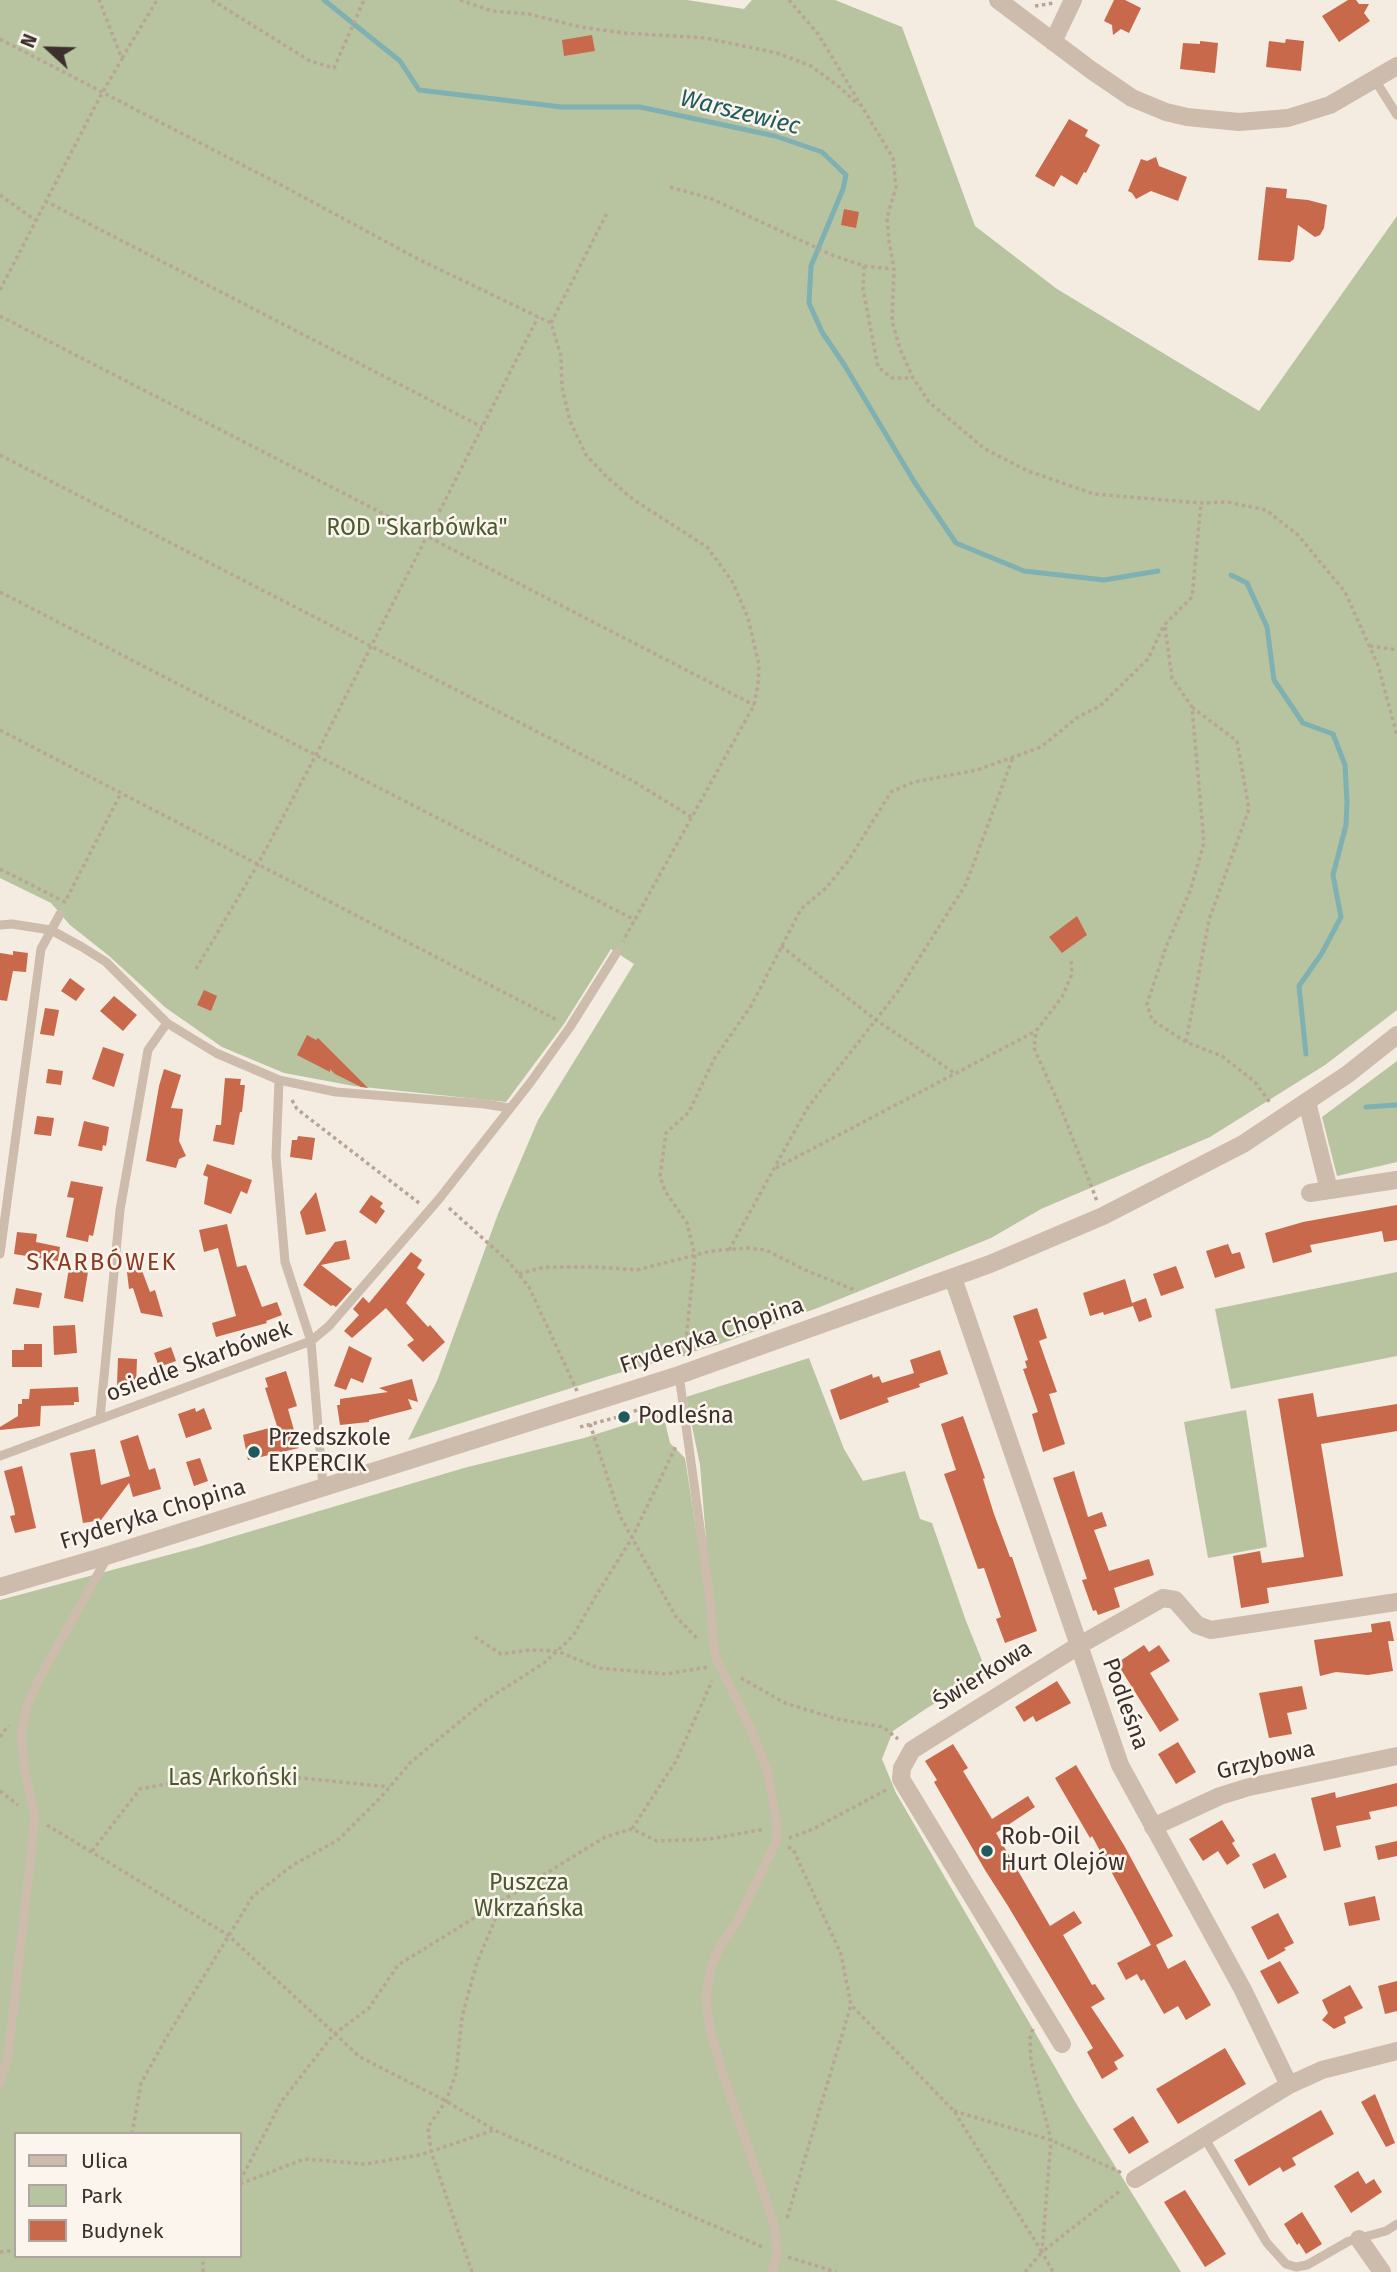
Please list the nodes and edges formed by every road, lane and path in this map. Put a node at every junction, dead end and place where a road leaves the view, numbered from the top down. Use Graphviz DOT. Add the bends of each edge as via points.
graph roads {
  1 [pos="99,0"];
  2 [pos="157,0"];
  3 [pos="212,0"];
  4 [pos="364,0"];
  5 [pos="460,0"];
  6 [pos="789,0"];
  7 [pos="998,0"];
  8 [pos="1072,4"];
  9 [pos="1028,5"];
  10 [pos="0,39"];
  11 [pos="1053,42"];
  12 [pos="122,59"];
  13 [pos="1397,66"];
  14 [pos="1375,80"];
  15 [pos="102,93"];
  16 [pos="862,109"];
  17 [pos="1397,115"];
  18 [pos="670,187"];
  19 [pos="0,195"];
  20 [pos="45,201"];
  21 [pos="607,213"];
  22 [pos="35,220"];
  23 [pos="864,265"];
  24 [pos="894,269"];
  25 [pos="0,290"];
  26 [pos="0,316"];
  27 [pos="538,316"];
  28 [pos="551,323"];
  29 [pos="913,378"];
  30 [pos="482,427"];
  31 [pos="0,455"];
  32 [pos="1201,503"];
  33 [pos="428,535"];
  34 [pos="0,592"];
  35 [pos="1164,625"];
  36 [pos="371,646"];
  37 [pos="1370,646"];
  38 [pos="1397,650"];
  39 [pos="754,705"];
  40 [pos="1192,707"];
  41 [pos="0,730"];
  42 [pos="1397,735"];
  43 [pos="316,755"];
  44 [pos="1013,757"];
  45 [pos="121,793"];
  46 [pos="693,818"];
  47 [pos="258,863"];
  48 [pos="0,869"];
  49 [pos="60,915"];
  50 [pos="635,920"];
  51 [pos="0,925"];
  52 [pos="51,930"];
  53 [pos="780,946"];
  54 [pos="617,952"];
  55 [pos="1071,961"];
  56 [pos="197,969"];
  57 [pos="876,1020"];
  58 [pos="167,1023"];
  59 [pos="570,1027"];
  60 [pos="1036,1031"];
  61 [pos="1397,1035"];
  62 [pos="1186,1042"];
  63 [pos="956,1074"];
  64 [pos="279,1080"];
  65 [pos="1307,1102"];
  66 [pos="1273,1107"];
  67 [pos="509,1108"];
  68 [pos="774,1169"];
  69 [pos="1397,1180"];
  70 [pos="1329,1190"];
  71 [pos="1310,1193"];
  72 [pos="439,1199"];
  73 [pos="429,1211"];
  74 [pos="1102,1216"];
  75 [pos="729,1250"];
  76 [pos="0,1254"];
  77 [pos="695,1256"];
  78 [pos="519,1274"];
  79 [pos="953,1278"];
  80 [pos="865,1295"];
  81 [pos="310,1341"];
  82 [pos="680,1375"];
  83 [pos="581,1405"];
  84 [pos="100,1418"];
  85 [pos="686,1426"];
  86 [pos="0,1456"];
  87 [pos="323,1487"];
  88 [pos="632,1538"];
  89 [pos="109,1555"];
  90 [pos="0,1587"];
  91 [pos="1397,1602"];
  92 [pos="475,1637"];
  93 [pos="1078,1646"];
  94 [pos="557,1651"];
  95 [pos="717,1661"];
  96 [pos="912,1750"];
  97 [pos="1397,1756"];
  98 [pos="901,1779"];
  99 [pos="390,1787"];
  100 [pos="0,1791"];
  101 [pos="35,1818"];
  102 [pos="777,1826"];
  103 [pos="1153,1827"];
  104 [pos="632,1829"];
  105 [pos="776,1842"];
  106 [pos="92,1851"];
  107 [pos="504,1900"];
  108 [pos="228,1936"];
  109 [pos="851,2006"];
  110 [pos="1041,2009"];
  111 [pos="333,2035"];
  112 [pos="1062,2044"];
  113 [pos="1397,2051"];
  114 [pos="0,2083"];
  115 [pos="1289,2085"];
  116 [pos="446,2101"];
  117 [pos="954,2111"];
  118 [pos="494,2130"];
  119 [pos="132,2132"];
  120 [pos="1204,2137"];
  121 [pos="1051,2140"];
  122 [pos="431,2151"];
  123 [pos="242,2179"];
  124 [pos="1135,2179"];
  125 [pos="242,2182"];
  126 [pos="1397,2224"];
  127 [pos="1359,2239"];
  128 [pos="1042,2252"];
  129 [pos="777,2254"];
  130 [pos="472,2272"];
  131 [pos="772,2272"];
  132 [pos="836,2272"];
  133 [pos="1025,2272"];
  134 [pos="1053,2272"];
  135 [pos="1382,2272"];
  1 -- 12 [label="path"];
  2 -- 12 [label="path"];
  3 -- 4 [label="path" via="310,61 334,68"];
  5 -- 16 [label="path" via="492,11 529,14 580,27 705,38 777,53 811,66"];
  6 -- 16 [label="path" via="818,34"];
  7 -- 11 [label="street"];
  8 -- 9 [label="path"];
  8 -- 11 [label="street"];
  10 -- 15 [label="path"];
  11 -- 14 [label="street" via="1132,98 1166,112 1203,119 1289,118 1330,106"];
  12 -- 15 [label="path"];
  13 -- 14 [label="street"];
  14 -- 17 [label="lane"];
  15 -- 20 [label="path"];
  15 -- 27 [label="path" via="418,259"];
  16 -- 24 [label="path" via="893,158 896,187 887,218"];
  18 -- 23 [label="path" via="712,199 809,245"];
  19 -- 22 [label="path"];
  20 -- 22 [label="path"];
  20 -- 30 [label="path"];
  21 -- 28 [label="path"];
  22 -- 25 [label="path"];
  23 -- 24 [label="path"];
  23 -- 29 [label="path" via="863,289 878,367 892,378"];
  24 -- 29 [label="path" via="892,321"];
  26 -- 33 [label="path"];
  27 -- 28 [label="path"];
  27 -- 30 [label="path"];
  28 -- 39 [label="path" via="561,356 570,421 586,455 634,500 707,547 732,581 748,618 759,665"];
  29 -- 32 [label="path" via="929,402 985,449 1028,471 1094,494"];
  30 -- 33 [label="path"];
  31 -- 36 [label="path"];
  32 -- 35 [label="path" via="1192,597"];
  32 -- 37 [label="path" via="1227,502 1266,510 1298,535 1345,592"];
  33 -- 36 [label="path"];
  33 -- 39 [label="path"];
  34 -- 43 [label="path"];
  35 -- 40 [label="path" via="1172,678"];
  35 -- 44 [label="path" via="1148,659 1100,706 1078,717 1041,747"];
  36 -- 43 [label="path"];
  36 -- 46 [label="path" via="633,781"];
  37 -- 38 [label="path"];
  37 -- 42 [label="path"];
  39 -- 46 [label="path"];
  40 -- 62 [label="path" via="1204,843 1147,1004 1152,1020"];
  40 -- 62 [label="path" via="1237,741 1249,810 1209,920"];
  41 -- 45 [label="path"];
  43 -- 47 [label="path"];
  43 -- 50 [label="path"];
  44 -- 53 [label="path" via="891,792 848,862 801,909"];
  44 -- 57 [label="path" via="966,884"];
  45 -- 47 [label="path"];
  45 -- 48 [label="path" via="65,902"];
  46 -- 50 [label="path"];
  47 -- 56 [label="path"];
  47 -- 59 [label="path"];
  49 -- 52 [label="lane"];
  50 -- 54 [label="path"];
  51 -- 52 [label="lane"];
  52 -- 58 [label="lane" via="106,962"];
  52 -- 76 [label="lane" via="41,949"];
  53 -- 57 [label="path"];
  53 -- 77 [label="path" via="751,1006 714,1059 689,1112 666,1133 660,1176 687,1223"];
  54 -- 59 [label="lane, osiedle Skarbówek"];
  55 -- 60 [label="path" via="1072,974 1062,997"];
  57 -- 63 [label="path"];
  57 -- 68 [label="path" via="808,1107"];
  58 -- 64 [label="lane" via="216,1053"];
  58 -- 84 [label="lane, osiedle Skarbówek" via="148,1050 120,1210"];
  59 -- 67 [label="lane, osiedle Skarbówek"];
  60 -- 63 [label="path"];
  60 -- 74 [label="path" via="1034,1048"];
  61 -- 65 [label="street, Fryderyka Chopina"];
  62 -- 66 [label="path" via="1222,1056 1255,1082"];
  63 -- 68 [label="path"];
  64 -- 67 [label="lane" via="336,1092"];
  64 -- 73 [label="path" via="297,1109"];
  64 -- 81 [label="lane, osiedle Skarbówek" via="276,1156 285,1262"];
  65 -- 70 [label="street"];
  65 -- 74 [label="street, Fryderyka Chopina" via="1243,1144"];
  67 -- 72 [label="lane, osiedle Skarbówek"];
  68 -- 75 [label="path"];
  69 -- 70 [label="street"];
  70 -- 71 [label="street"];
  72 -- 73 [label="lane, osiedle Skarbówek"];
  72 -- 78 [label="path"];
  73 -- 81 [label="lane, osiedle Skarbówek" via="329,1326"];
  74 -- 79 [label="street, Fryderyka Chopina"];
  75 -- 77 [label="path"];
  75 -- 80 [label="path" via="766,1250"];
  77 -- 78 [label="path" via="637,1270 544,1266"];
  77 -- 82 [label="path"];
  78 -- 83 [label="path"];
  79 -- 82 [label="street, Fryderyka Chopina"];
  79 -- 93 [label="street, Podleśna"];
  81 -- 84 [label="lane, osiedle Skarbówek"];
  81 -- 87 [label="lane, osiedle Skarbówek"];
  82 -- 83 [label="street, Fryderyka Chopina"];
  82 -- 85 [label="lane"];
  83 -- 87 [label="street, Fryderyka Chopina"];
  83 -- 88 [label="path"];
  84 -- 86 [label="lane, osiedle Skarbówek"];
  85 -- 88 [label="path"];
  85 -- 95 [label="lane"];
  87 -- 89 [label="street, Fryderyka Chopina"];
  88 -- 94 [label="path" via="573,1636"];
  88 -- 95 [label="path" via="676,1616"];
  89 -- 90 [label="street, Fryderyka Chopina"];
  89 -- 101 [label="lane" via="26,1706 21,1735"];
  91 -- 93 [label="street, Świerkowa" via="1211,1630 1197,1625 1175,1601 1163,1598"];
  92 -- 94 [label="path" via="501,1654"];
  93 -- 96 [label="street, Świerkowa"];
  93 -- 103 [label="street, Podleśna" via="1120,1765"];
  94 -- 95 [label="path" via="598,1668 666,1674"];
  94 -- 99 [label="path" via="486,1700 411,1762"];
  95 -- 96 [label="path" via="785,1703 883,1727"];
  95 -- 102 [label="lane" via="768,1773"];
  95 -- 104 [label="path" via="676,1761"];
  96 -- 98 [label="street"];
  97 -- 103 [label="street, Grzybowa" via="1249,1787"];
  98 -- 105 [label="path" via="813,1829"];
  98 -- 110 [label="street"];
  99 -- 106 [label="path" via="233,1771 140,1789"];
  99 -- 108 [label="path" via="338,1840 253,1896"];
  100 -- 101 [label="path"];
  101 -- 106 [label="path"];
  101 -- 114 [label="lane" via="8,2056"];
  102 -- 104 [label="path" via="710,1839 656,1841"];
  102 -- 105 [label="lane"];
  103 -- 115 [label="street, Podleśna"];
  104 -- 107 [label="path" via="605,1836"];
  105 -- 109 [label="path" via="793,1849 841,1954"];
  105 -- 129 [label="lane" via="711,1967 706,1998 713,2041 774,2224"];
  106 -- 108 [label="path"];
  107 -- 111 [label="path" via="398,1965 369,2008"];
  107 -- 116 [label="path" via="474,1973 462,2017 456,2073"];
  108 -- 111 [label="path"];
  108 -- 119 [label="path" via="141,2083"];
  109 -- 117 [label="path"];
  109 -- 129 [label="path"];
  110 -- 112 [label="street"];
  110 -- 121 [label="path" via="1030,2038 1031,2061"];
  111 -- 116 [label="path" via="360,2057"];
  111 -- 123 [label="path" via="281,2102"];
  113 -- 115 [label="street" via="1322,2070"];
  115 -- 120 [label="street"];
  116 -- 118 [label="path"];
  116 -- 122 [label="path" via="428,2127"];
  117 -- 121 [label="path"];
  117 -- 128 [label="path"];
  118 -- 122 [label="path"];
  118 -- 129 [label="path"];
  120 -- 124 [label="street"];
  120 -- 127 [label="lane" via="1267,2243 1286,2264 1307,2266"];
  121 -- 124 [label="path"];
  121 -- 128 [label="path"];
  122 -- 125 [label="path" via="365,2164 304,2160"];
  122 -- 130 [label="path"];
  124 -- 128 [label="path"];
  126 -- 127 [label="lane"];
  127 -- 135 [label="street"];
  128 -- 133 [label="path"];
  128 -- 134 [label="path"];
  129 -- 131 [label="lane"];
  129 -- 132 [label="path"];
}
